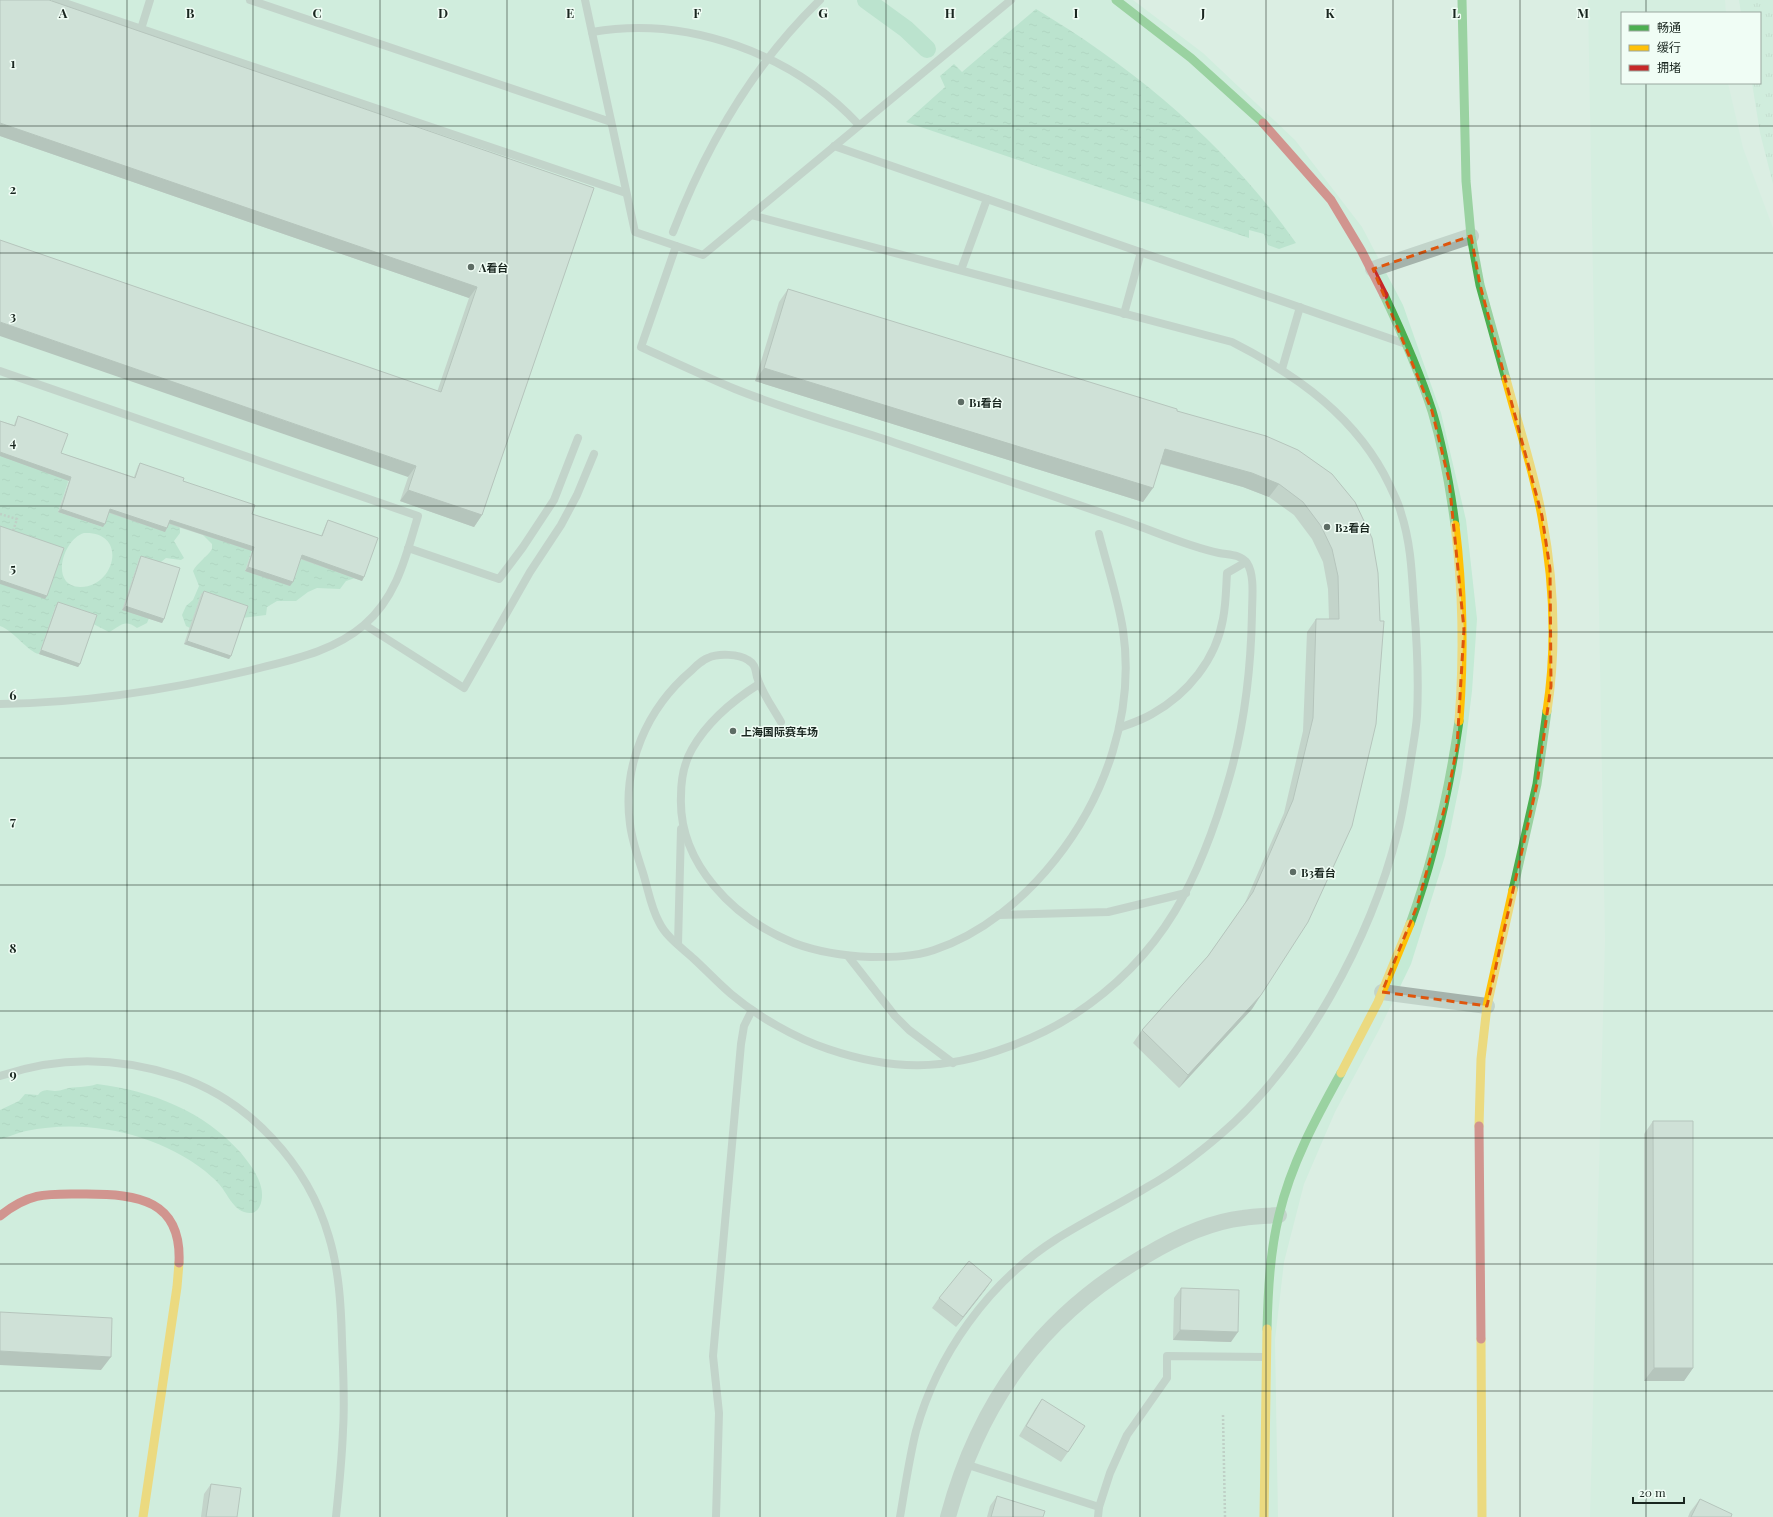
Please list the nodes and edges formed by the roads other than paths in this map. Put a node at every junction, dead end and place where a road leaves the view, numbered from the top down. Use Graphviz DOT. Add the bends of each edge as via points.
graph roads {
  1 [pos="56,0"];
  2 [pos="150,0"];
  3 [pos="250,0"];
  4 [pos="585,0"];
  5 [pos="820,0"];
  6 [pos="1011,0"];
  7 [pos="1116,0"];
  8 [pos="1462,0"];
  9 [pos="141,29"];
  10 [pos="592,32"];
  11 [pos="768,59"];
  12 [pos="611,122"];
  13 [pos="859,125"];
  14 [pos="834,146"];
  15 [pos="626,193"];
  16 [pos="987,199"];
  17 [pos="751,215"];
  18 [pos="673,232"];
  19 [pos="1471,236"];
  20 [pos="676,246"];
  21 [pos="1141,252"];
  22 [pos="1373,269"];
  23 [pos="961,270"];
  24 [pos="1300,307"];
  25 [pos="1124,314"];
  26 [pos="1407,345"];
  27 [pos="1282,369"];
  28 [pos="0,371"];
  29 [pos="578,438"];
  30 [pos="594,454"];
  31 [pos="1099,534"];
  32 [pos="408,548"];
  33 [pos="1246,562"];
  34 [pos="365,625"];
  35 [pos="759,684"];
  36 [pos="0,704"];
  37 [pos="781,722"];
  38 [pos="1119,728"];
  39 [pos="682,823"];
  40 [pos="1186,893"];
  41 [pos="999,915"];
  42 [pos="678,944"];
  43 [pos="848,956"];
  44 [pos="1382,992"];
  45 [pos="1487,1006"];
  46 [pos="752,1010"];
  47 [pos="953,1063"];
  48 [pos="0,1076"];
  49 [pos="1279,1215"];
  50 [pos="0,1216"];
  51 [pos="1267,1357"];
  52 [pos="965,1464"];
  53 [pos="1099,1507"];
  54 [pos="143,1517"];
  55 [pos="336,1517"];
  56 [pos="716,1517"];
  57 [pos="900,1517"];
  58 [pos="948,1517"];
  59 [pos="1098,1517"];
  60 [pos="1264,1517"];
  61 [pos="1482,1517"];
  1 -- 9 [label="lane"];
  2 -- 9 [label="lane"];
  3 -- 12 [label="lane"];
  4 -- 10 [label="lane"];
  5 -- 11 [label="lane"];
  6 -- 13 [label="lane"];
  7 -- 22 [label="street" via="1216,78 1276,135 1331,200"];
  8 -- 19 [label="street" via="1466,181"];
  9 -- 15 [label="lane"];
  10 -- 11 [label="lane" via="625,28 678,30 721,40"];
  10 -- 12 [label="lane"];
  11 -- 13 [label="lane" via="809,81"];
  11 -- 18 [label="lane" via="747,87 713,142"];
  12 -- 15 [label="lane"];
  13 -- 14 [label="lane"];
  14 -- 16 [label="lane"];
  14 -- 17 [label="lane"];
  15 -- 20 [label="lane" via="635,232"];
  16 -- 21 [label="lane"];
  16 -- 23 [label="lane"];
  17 -- 20 [label="lane" via="703,255"];
  17 -- 23 [label="lane"];
  19 -- 22 [label="street"];
  19 -- 45 [label="street" via="1480,285 1542,516 1550,569 1553,634 1551,686 1537,784"];
  20 -- 33 [label="lane" via="641,348 739,390 789,408 1202,548 1241,557"];
  21 -- 24 [label="lane"];
  21 -- 25 [label="lane"];
  22 -- 26 [label="street"];
  23 -- 25 [label="lane"];
  24 -- 26 [label="lane"];
  24 -- 27 [label="lane"];
  25 -- 27 [label="lane" via="1232,342"];
  26 -- 44 [label="street" via="1432,411 1449,480 1459,559 1464,629 1463,689 1457,747 1433,856 1414,913"];
  27 -- 57 [label="lane" via="1340,415 1363,441 1383,472 1401,510 1409,545 1417,660 1417,717 1405,801 1380,891 1346,968 1325,1007 1288,1061 1244,1112 1198,1153 1153,1184 1041,1249 999,1287 969,1323 951,1349 928,1397 917,1430"];
  28 -- 32 [label="lane" via="418,516"];
  29 -- 32 [label="lane" via="554,500 499,579"];
  30 -- 34 [label="lane" via="577,496 464,688"];
  31 -- 38 [label="lane" via="1123,628 1125,692"];
  32 -- 34 [label="lane" via="400,574 390,594"];
  33 -- 38 [label="lane" via="1227,573 1223,620 1210,657 1200,673 1168,704"];
  33 -- 40 [label="lane" via="1251,574 1252,637 1242,726 1220,808"];
  34 -- 36 [label="lane" via="349,637 325,648 241,672 146,691 83,700"];
  35 -- 37 [label="lane"];
  35 -- 39 [label="lane" via="720,712 691,750 681,787"];
  35 -- 42 [label="lane" via="756,669 747,659 731,656 706,658 674,687 654,713 639,742 628,790 632,836 659,923"];
  38 -- 41 [label="lane" via="1105,774 1089,811 1047,870"];
  39 -- 42 [label="lane"];
  39 -- 43 [label="lane" via="695,860 722,895 744,914 767,930 792,942"];
  40 -- 41 [label="lane" via="1108,912"];
  40 -- 47 [label="lane" via="1172,919 1148,950 1098,998 1047,1031 999,1050"];
  41 -- 43 [label="lane" via="980,929 932,951 906,956"];
  42 -- 46 [label="lane" via="731,994"];
  43 -- 47 [label="lane" via="908,1030"];
  44 -- 45 [label="street"];
  44 -- 49 [label="street" via="1303,1145"];
  45 -- 61 [label="street" via="1481,1059 1479,1123"];
  46 -- 47 [label="lane" via="810,1043 856,1057 918,1066"];
  46 -- 56 [label="lane" via="744,1026 741,1044 713,1356 719,1413"];
  48 -- 55 [label="lane" via="51,1064 95,1061 139,1065 165,1072 185,1079 230,1102 250,1116 286,1154 314,1199 323,1220 338,1282 344,1393"];
  49 -- 51 [label="street" via="1270,1269"];
  49 -- 52 [label="street" via="1242,1218 1181,1236 1098,1286 1056,1323 1018,1368 998,1396"];
  50 -- 54 [label="street" via="11,1207 41,1195 120,1195 147,1201 169,1218 175,1228 179,1261 177,1287"];
  51 -- 53 [label="lane" via="1167,1356 1167,1378 1127,1435 1110,1473"];
  51 -- 60 [label="street"];
  52 -- 53 [label="lane"];
  52 -- 58 [label="street"];
  53 -- 59 [label="lane"];
}
